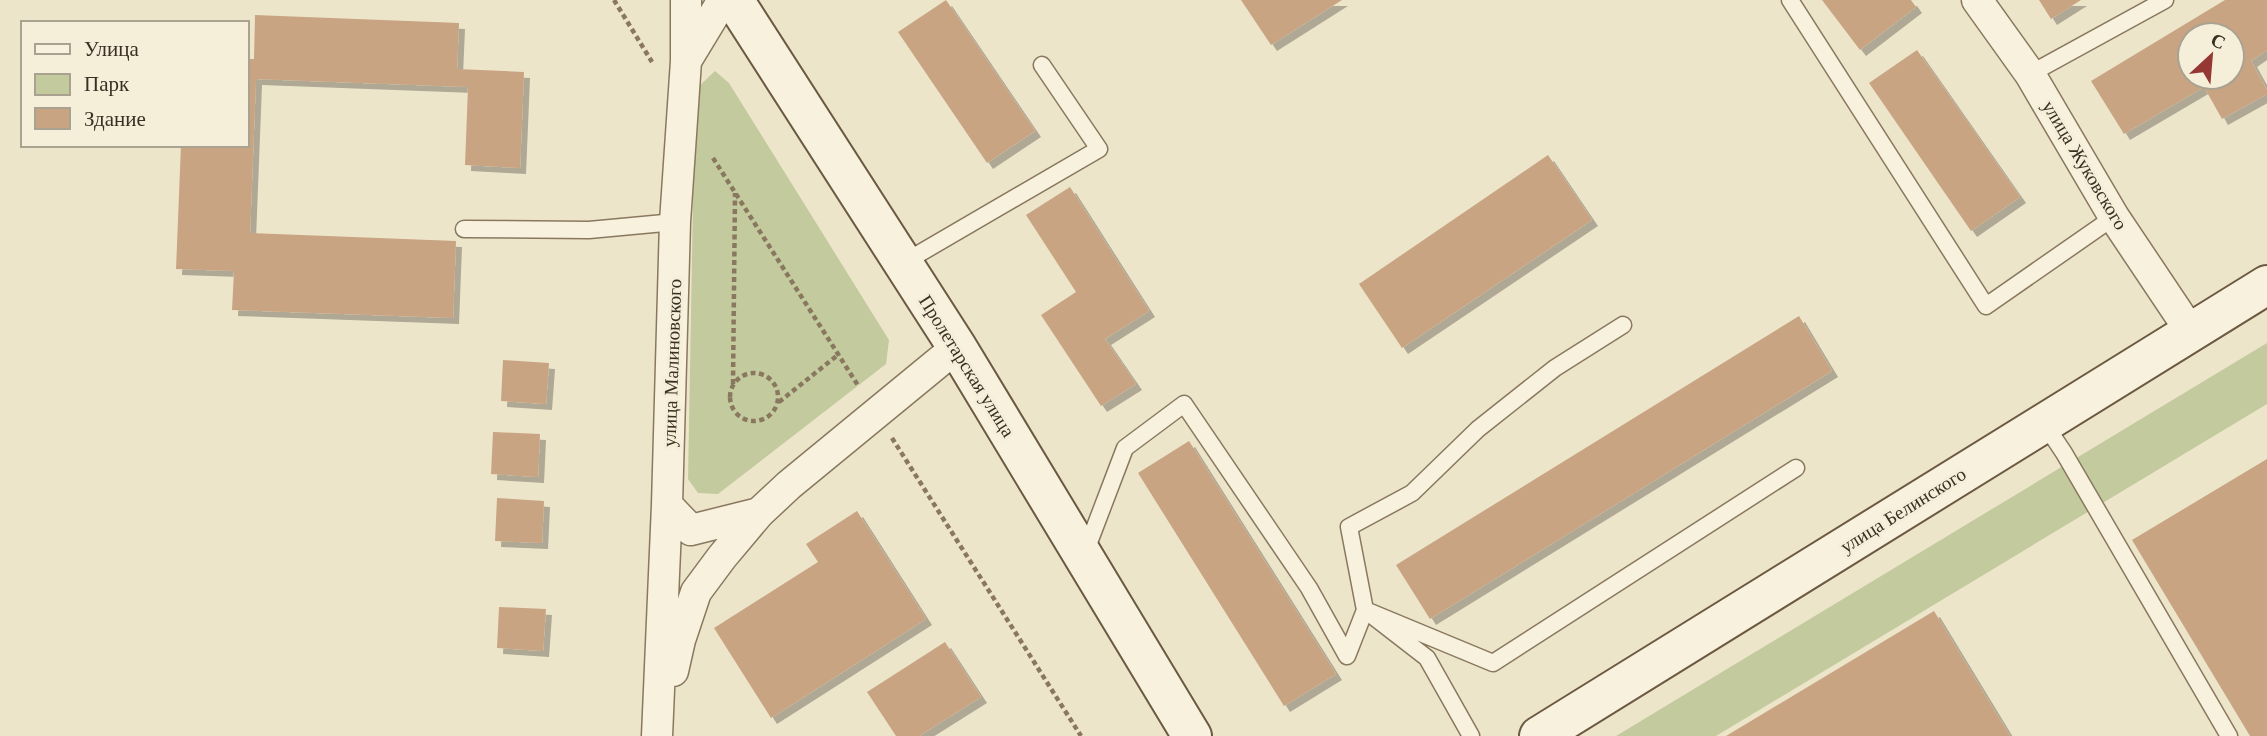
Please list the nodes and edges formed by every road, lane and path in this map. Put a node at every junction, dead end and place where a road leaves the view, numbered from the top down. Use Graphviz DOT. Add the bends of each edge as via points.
graph roads {
  1 [pos="614,0"];
  2 [pos="686,0"];
  3 [pos="723,0"];
  4 [pos="734,0"];
  5 [pos="1790,0"];
  6 [pos="1977,0"];
  7 [pos="2165,0"];
  8 [pos="686,61"];
  9 [pos="1042,65"];
  10 [pos="2030,74"];
  11 [pos="683,111"];
  12 [pos="735,192"];
  13 [pos="2114,217"];
  14 [pos="675,222"];
  15 [pos="464,229"];
  16 [pos="903,263"];
  17 [pos="2267,285"];
  18 [pos="1623,325"];
  19 [pos="2191,332"];
  20 [pos="957,346"];
  21 [pos="839,354"];
  22 [pos="733,384"];
  23 [pos="779,402"];
  24 [pos="876,412"];
  25 [pos="2044,423"];
  26 [pos="1796,468"];
  27 [pos="667,505"];
  28 [pos="759,513"];
  29 [pos="1083,558"];
  30 [pos="1365,610"];
  31 [pos="658,736"];
  32 [pos="1081,736"];
  33 [pos="1192,736"];
  34 [pos="1471,736"];
  35 [pos="1539,736"];
  36 [pos="2228,736"];
  1 -- 11 [label="path"];
  2 -- 8 [label="street"];
  3 -- 8 [label="street, улица Малиновского"];
  4 -- 16 [label="main road, Пролетарская улица"];
  5 -- 13 [label="lane" via="1986,306"];
  6 -- 10 [label="street, улица Жуковского"];
  7 -- 10 [label="lane"];
  8 -- 11 [label="street, улица Малиновского"];
  9 -- 16 [label="lane" via="1099,149"];
  10 -- 13 [label="street, улица Жуковского"];
  11 -- 12 [label="path"];
  11 -- 14 [label="street, улица Малиновского"];
  12 -- 21 [label="path"];
  12 -- 22 [label="path"];
  13 -- 19 [label="street, улица Жуковского"];
  14 -- 15 [label="lane" via="589,230"];
  14 -- 27 [label="street, улица Малиновского"];
  16 -- 20 [label="main road, Пролетарская улица"];
  17 -- 19 [label="main road, улица Белинского"];
  18 -- 30 [label="lane" via="1555,368 1478,429 1412,493 1349,527"];
  19 -- 25 [label="main road, улица Белинского"];
  20 -- 24 [label="street"];
  20 -- 29 [label="main road, Пролетарская улица"];
  21 -- 23 [label="path"];
  21 -- 24 [label="path"];
  22 -- 23 [label="path" via="749,373 768,376 779,392"];
  22 -- 23 [label="path" via="733,410 746,420 767,419"];
  24 -- 28 [label="street"];
  24 -- 32 [label="path"];
  25 -- 35 [label="main road, улица Белинского"];
  25 -- 36 [label="lane"];
  26 -- 30 [label="lane" via="1493,663"];
  27 -- 28 [label="street" via="691,530"];
  27 -- 31 [label="street, улица Малиновского"];
  28 -- 31 [label="street" via="696,593"];
  29 -- 30 [label="lane" via="1125,448 1184,404 1308,588 1347,656"];
  29 -- 33 [label="main road, Пролетарская улица"];
  30 -- 34 [label="lane" via="1427,659"];
}
